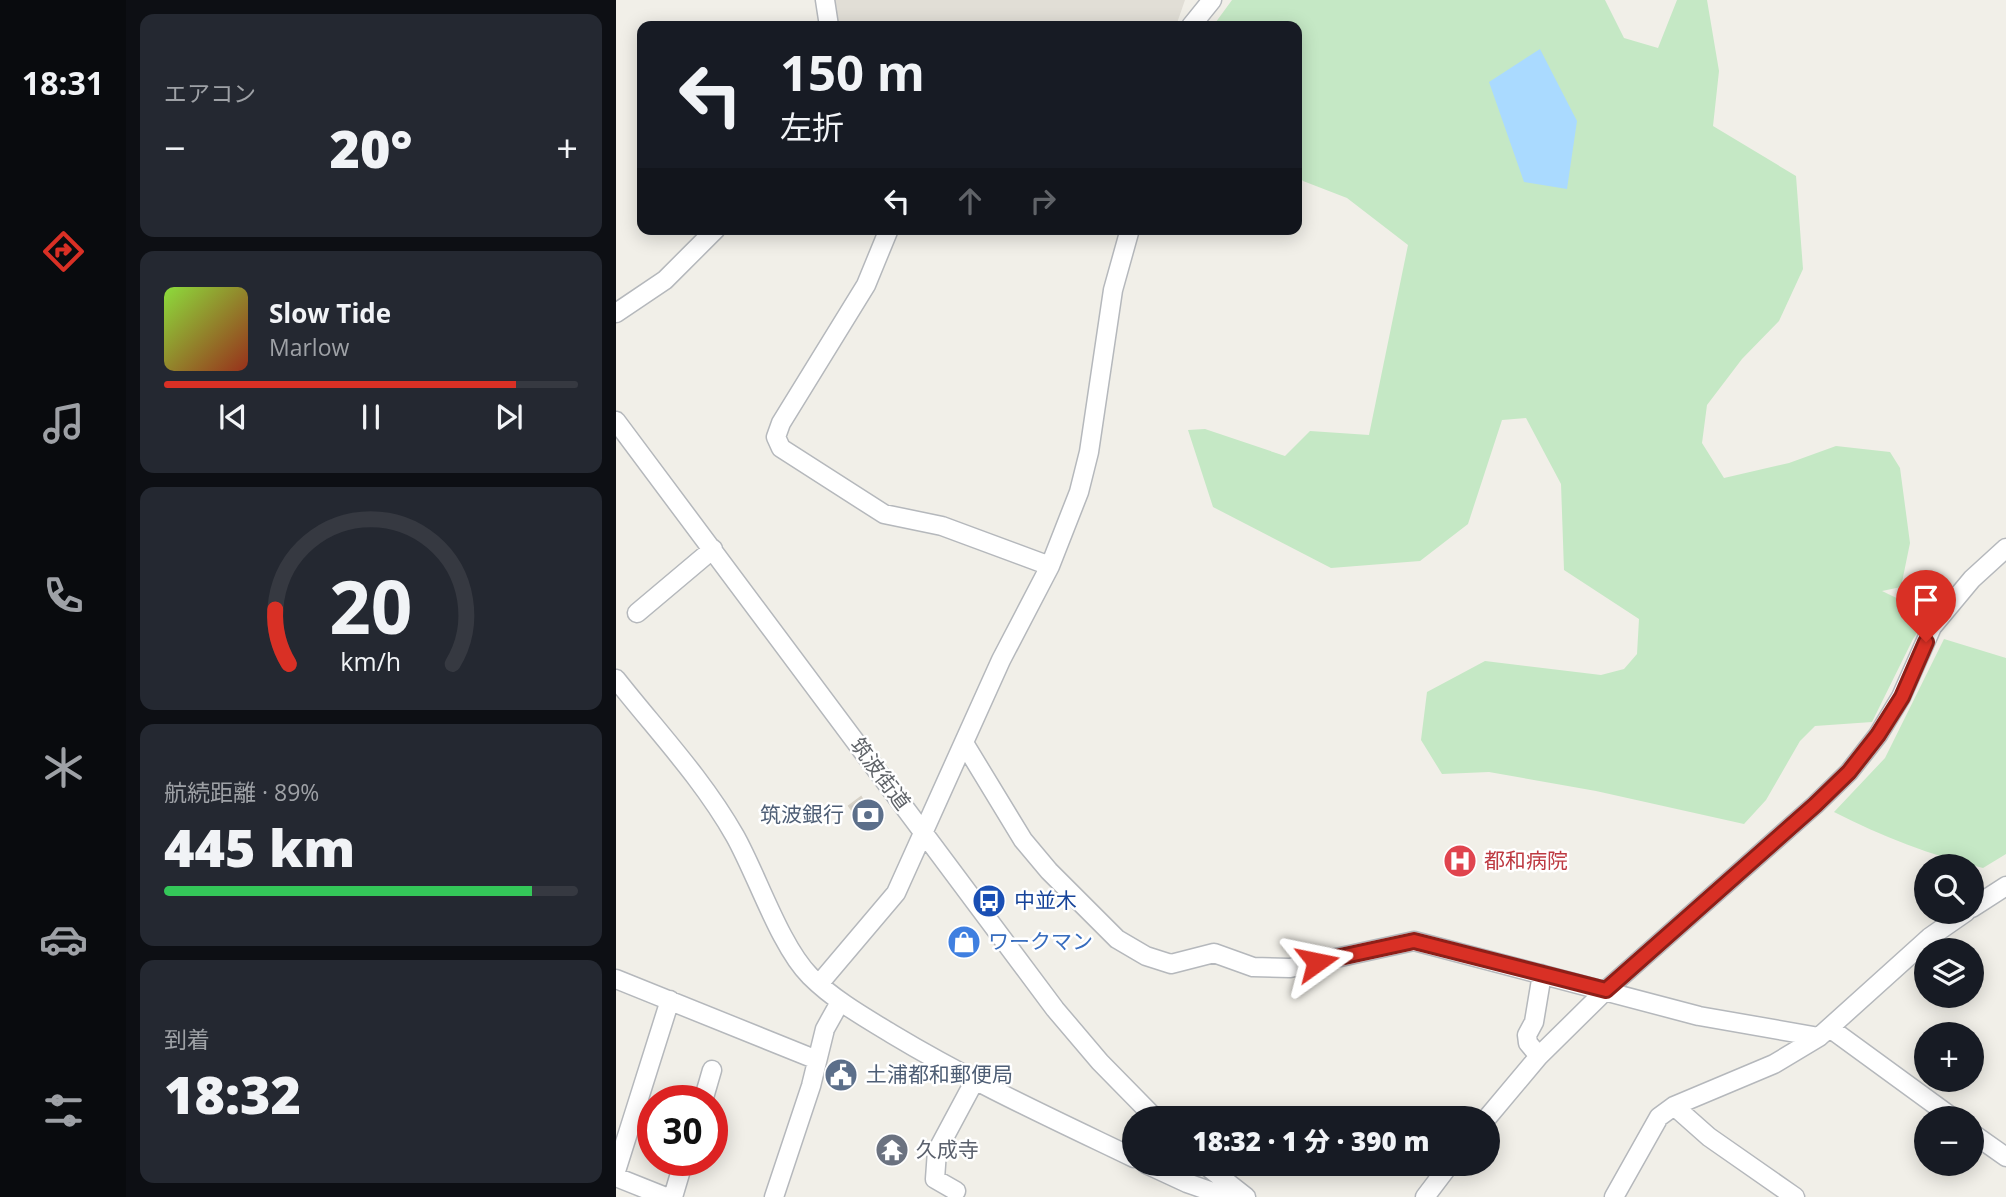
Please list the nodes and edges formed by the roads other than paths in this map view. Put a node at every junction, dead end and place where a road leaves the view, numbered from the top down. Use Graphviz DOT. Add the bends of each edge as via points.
graph roads {
  1 [pos="825,0"];
  2 [pos="1212,0"];
  3 [pos="829,21"];
  4 [pos="1195,21"];
  5 [pos="710,235"];
  6 [pos="887,235"];
  7 [pos="1128,235"];
  8 [pos="616,313"];
  9 [pos="616,421"];
  10 [pos="2006,548"];
  11 [pos="713,549"];
  12 [pos="1050,566"];
  13 [pos="637,613"];
  14 [pos="616,679"];
  15 [pos="964,743"];
  16 [pos="922,831"];
  17 [pos="2006,886"];
  18 [pos="1984,900"];
  19 [pos="1949,924"];
  20 [pos="1542,974"];
  21 [pos="616,979"];
  22 [pos="819,984"];
  23 [pos="1606,990"];
  24 [pos="670,1000"];
  25 [pos="840,1002"];
  26 [pos="1825,1033"];
  27 [pos="1539,1056"];
  28 [pos="817,1060"];
  29 [pos="712,1070"];
  30 [pos="975,1080"];
  31 [pos="708,1085"];
  32 [pos="1144,1106"];
  33 [pos="1497,1106"];
  34 [pos="1674,1106"];
  35 [pos="1935,1106"];
  36 [pos="1984,1141"];
  37 [pos="1122,1152"];
  38 [pos="2006,1157"];
  39 [pos="616,1171"];
  40 [pos="679,1176"];
  41 [pos="1181,1176"];
  42 [pos="1219,1176"];
  43 [pos="1441,1176"];
  44 [pos="616,1177"];
  45 [pos="1221,1178"];
  46 [pos="1202,1189"];
  47 [pos="956,1191"];
  48 [pos="666,1197"];
  49 [pos="673,1197"];
  50 [pos="775,1197"];
  51 [pos="1227,1197"];
  52 [pos="1246,1197"];
  53 [pos="1425,1197"];
  54 [pos="1614,1197"];
  55 [pos="1795,1197"];
  1 -- 3 [label="street"];
  2 -- 4 [label="street"];
  5 -- 8 [label="street" via="665,280"];
  6 -- 12 [label="street" via="866,285 781,423 776,437 781,448 884,514 942,526"];
  7 -- 12 [label="street" via="1113,290 1089,452"];
  9 -- 11 [label="street, 筑波街道"];
  10 -- 23 [label="street" via="1932,626 1902,697 1849,772"];
  11 -- 13 [label="street"];
  11 -- 16 [label="street, 筑波街道"];
  12 -- 15 [label="street"];
  14 -- 22 [label="street" via="713,799 795,957"];
  15 -- 16 [label="street"];
  15 -- 20 [label="street" via="1023,839 1049,871 1117,939 1146,956 1171,964 1214,953 1254,967 1290,968 1414,941"];
  16 -- 22 [label="street" via="896,893"];
  16 -- 32 [label="street, 筑波街道" via="1077,1036"];
  17 -- 18 [label="street"];
  19 -- 26 [label="street"];
  20 -- 23 [label="street"];
  20 -- 27 [label="street" via="1534,1022 1527,1035"];
  21 -- 24 [label="street"];
  22 -- 25 [label="street"];
  23 -- 26 [label="street" via="1699,1016"];
  23 -- 27 [label="street"];
  24 -- 28 [label="street"];
  24 -- 39 [label="street"];
  25 -- 28 [label="street" via="829,1019"];
  25 -- 30 [label="street"];
  26 -- 34 [label="street" via="1774,1064"];
  26 -- 35 [label="street"];
  27 -- 33 [label="street"];
  28 -- 50 [label="street"];
  29 -- 31 [label="street"];
  30 -- 37 [label="street"];
  30 -- 47 [label="street" via="937,1151 935,1179"];
  34 -- 54 [label="street" via="1660,1117"];
  34 -- 55 [label="street" via="1709,1137"];
  36 -- 38 [label="street"];
  40 -- 49 [label="street"];
  41 -- 46 [label="street"];
  42 -- 45 [label="street"];
  43 -- 53 [label="street"];
  44 -- 48 [label="street"];
  45 -- 46 [label="street"];
  45 -- 52 [label="street"];
  46 -- 51 [label="street"];
}
